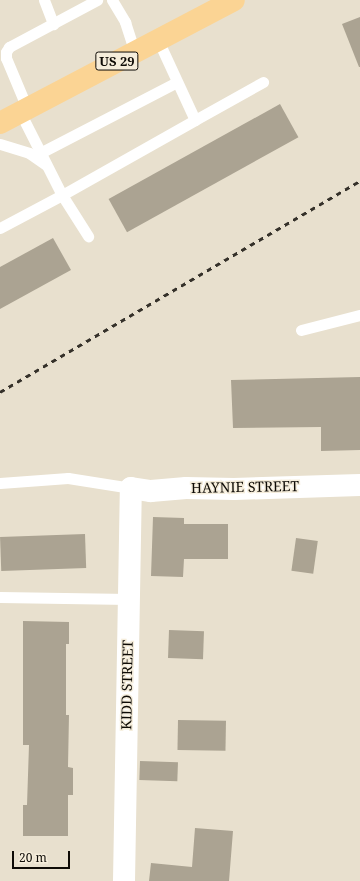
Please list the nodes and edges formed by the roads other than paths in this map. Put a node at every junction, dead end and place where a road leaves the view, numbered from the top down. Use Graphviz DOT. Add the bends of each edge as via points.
graph roads {
  1 [pos="44,0"];
  2 [pos="97,0"];
  3 [pos="112,0"];
  4 [pos="234,0"];
  5 [pos="53,24"];
  6 [pos="158,40"];
  7 [pos="135,52"];
  8 [pos="177,82"];
  9 [pos="262,82"];
  10 [pos="24,110"];
  11 [pos="195,120"];
  12 [pos="0,123"];
  13 [pos="0,144"];
  14 [pos="40,153"];
  15 [pos="47,166"];
  16 [pos="62,195"];
  17 [pos="0,228"];
  18 [pos="88,236"];
  19 [pos="360,315"];
  20 [pos="301,330"];
  21 [pos="0,483"];
  22 [pos="360,485"];
  23 [pos="131,488"];
  24 [pos="0,597"];
  25 [pos="129,599"];
  26 [pos="124,881"];
  1 -- 5 [label="lane"];
  2 -- 5 [label="lane"];
  3 -- 7 [label="lane" via="125,22"];
  4 -- 6 [label="main road, US 29"];
  5 -- 10 [label="lane" via="9,47 6,52"];
  6 -- 7 [label="main road, US 29"];
  6 -- 8 [label="lane"];
  7 -- 10 [label="main road, US 29"];
  8 -- 11 [label="lane"];
  8 -- 14 [label="lane"];
  9 -- 11 [label="lane"];
  10 -- 12 [label="main road, US 29"];
  10 -- 14 [label="lane"];
  11 -- 16 [label="lane"];
  13 -- 15 [label="lane" via="29,153"];
  14 -- 15 [label="lane"];
  15 -- 16 [label="lane"];
  16 -- 17 [label="lane"];
  16 -- 18 [label="lane"];
  19 -- 20 [label="lane"];
  21 -- 23 [label="lane" via="68,478"];
  22 -- 23 [label="street, HAYNIE STREET" via="186,488 151,492"];
  23 -- 25 [label="street, KIDD STREET"];
  24 -- 25 [label="lane"];
  25 -- 26 [label="street, KIDD STREET"];
}
